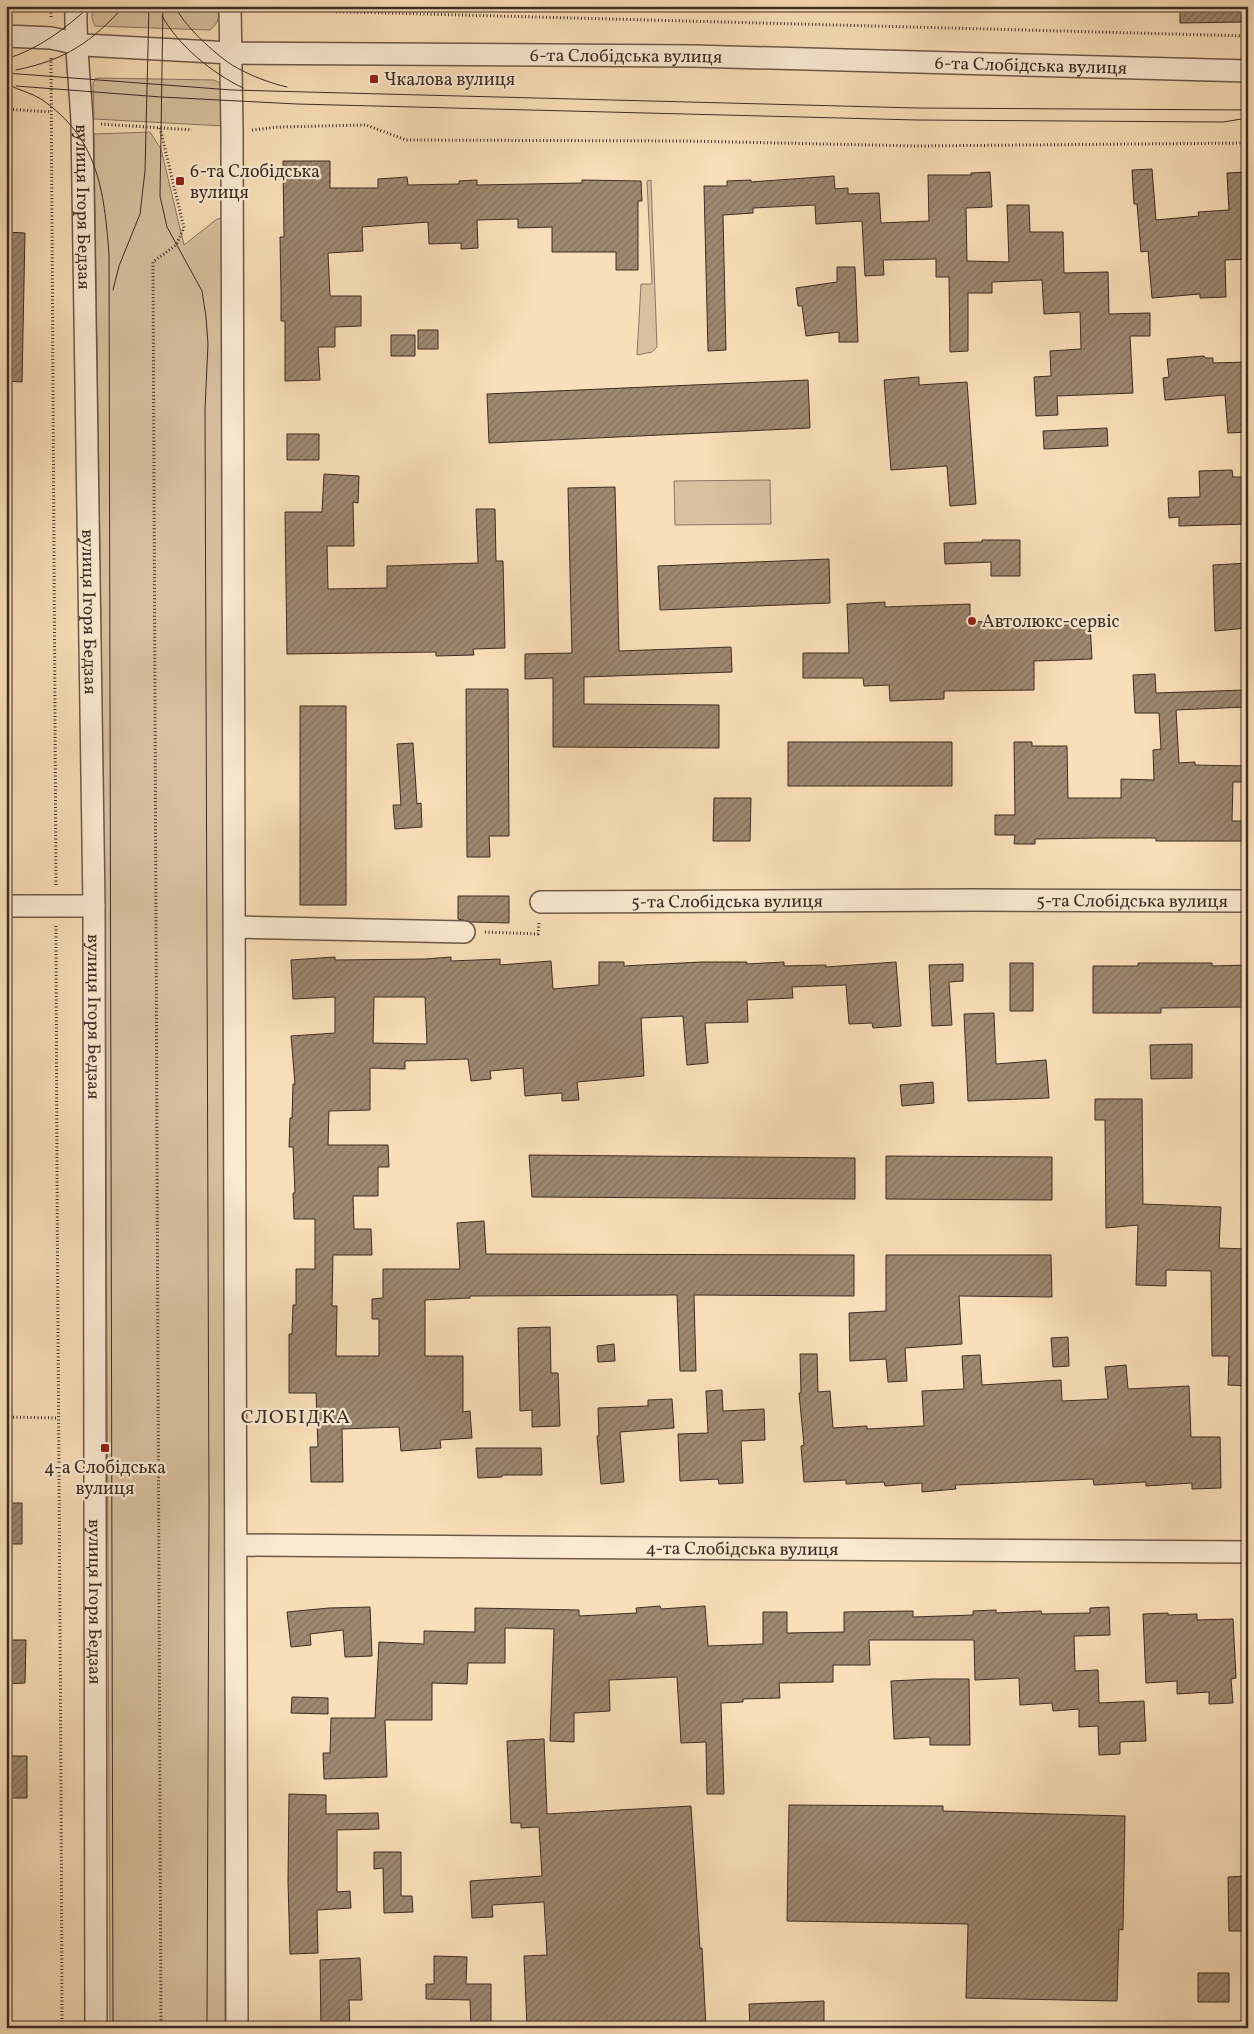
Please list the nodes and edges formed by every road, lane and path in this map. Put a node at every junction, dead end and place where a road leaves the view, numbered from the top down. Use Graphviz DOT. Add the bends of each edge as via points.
graph roads {
  1 [pos="76,6"];
  2 [pos="230,6"];
  3 [pos="272,6"];
  4 [pos="6,36"];
  5 [pos="1248,36"];
  6 [pos="76,44"];
  7 [pos="231,52"];
  8 [pos="1248,70"];
  9 [pos="6,109"];
  10 [pos="93,124"];
  11 [pos="160,128"];
  12 [pos="192,130"];
  13 [pos="248,130"];
  14 [pos="1248,143"];
  15 [pos="1248,901"];
  16 [pos="541,902"];
  17 [pos="6,906"];
  18 [pos="94,906"];
  19 [pos="56,907"];
  20 [pos="235,927"];
  21 [pos="464,932"];
  22 [pos="6,1417"];
  23 [pos="57,1418"];
  24 [pos="236,1545"];
  25 [pos="1248,1552"];
  26 [pos="62,2028"];
  27 [pos="96,2028"];
  28 [pos="161,2028"];
  29 [pos="237,2028"];
  1 -- 6 [label="street, вулиця Ігоря Бедзая"];
  2 -- 7 [label="street"];
  3 -- 5 [label="path" via="274,10"];
  4 -- 6 [label="street, 6-та Слобідська вулиця" via="51,38"];
  6 -- 7 [label="street, 6-та Слобідська вулиця"];
  6 -- 18 [label="street, вулиця Ігоря Бедзая" via="82,121"];
  7 -- 8 [label="street, 6-та Слобідська вулиця" via="693,56"];
  7 -- 20 [label="street"];
  9 -- 19 [label="path" via="51,112"];
  10 -- 11 [label="path"];
  11 -- 12 [label="path"];
  11 -- 28 [label="path" via="184,228 176,245 152,262"];
  13 -- 14 [label="path" via="366,125 406,140 687,140 916,146"];
  15 -- 16 [label="street, 5-та Слобідська вулиця"];
  16 -- 21 [label="path" via="538,934"];
  17 -- 19 [label="street"];
  18 -- 19 [label="street"];
  18 -- 27 [label="street, вулиця Ігоря Бедзая"];
  19 -- 23 [label="path"];
  20 -- 21 [label="street"];
  20 -- 24 [label="street"];
  22 -- 23 [label="path"];
  23 -- 26 [label="path"];
  24 -- 25 [label="street, 4-та Слобідська вулиця"];
  24 -- 29 [label="street"];
}
